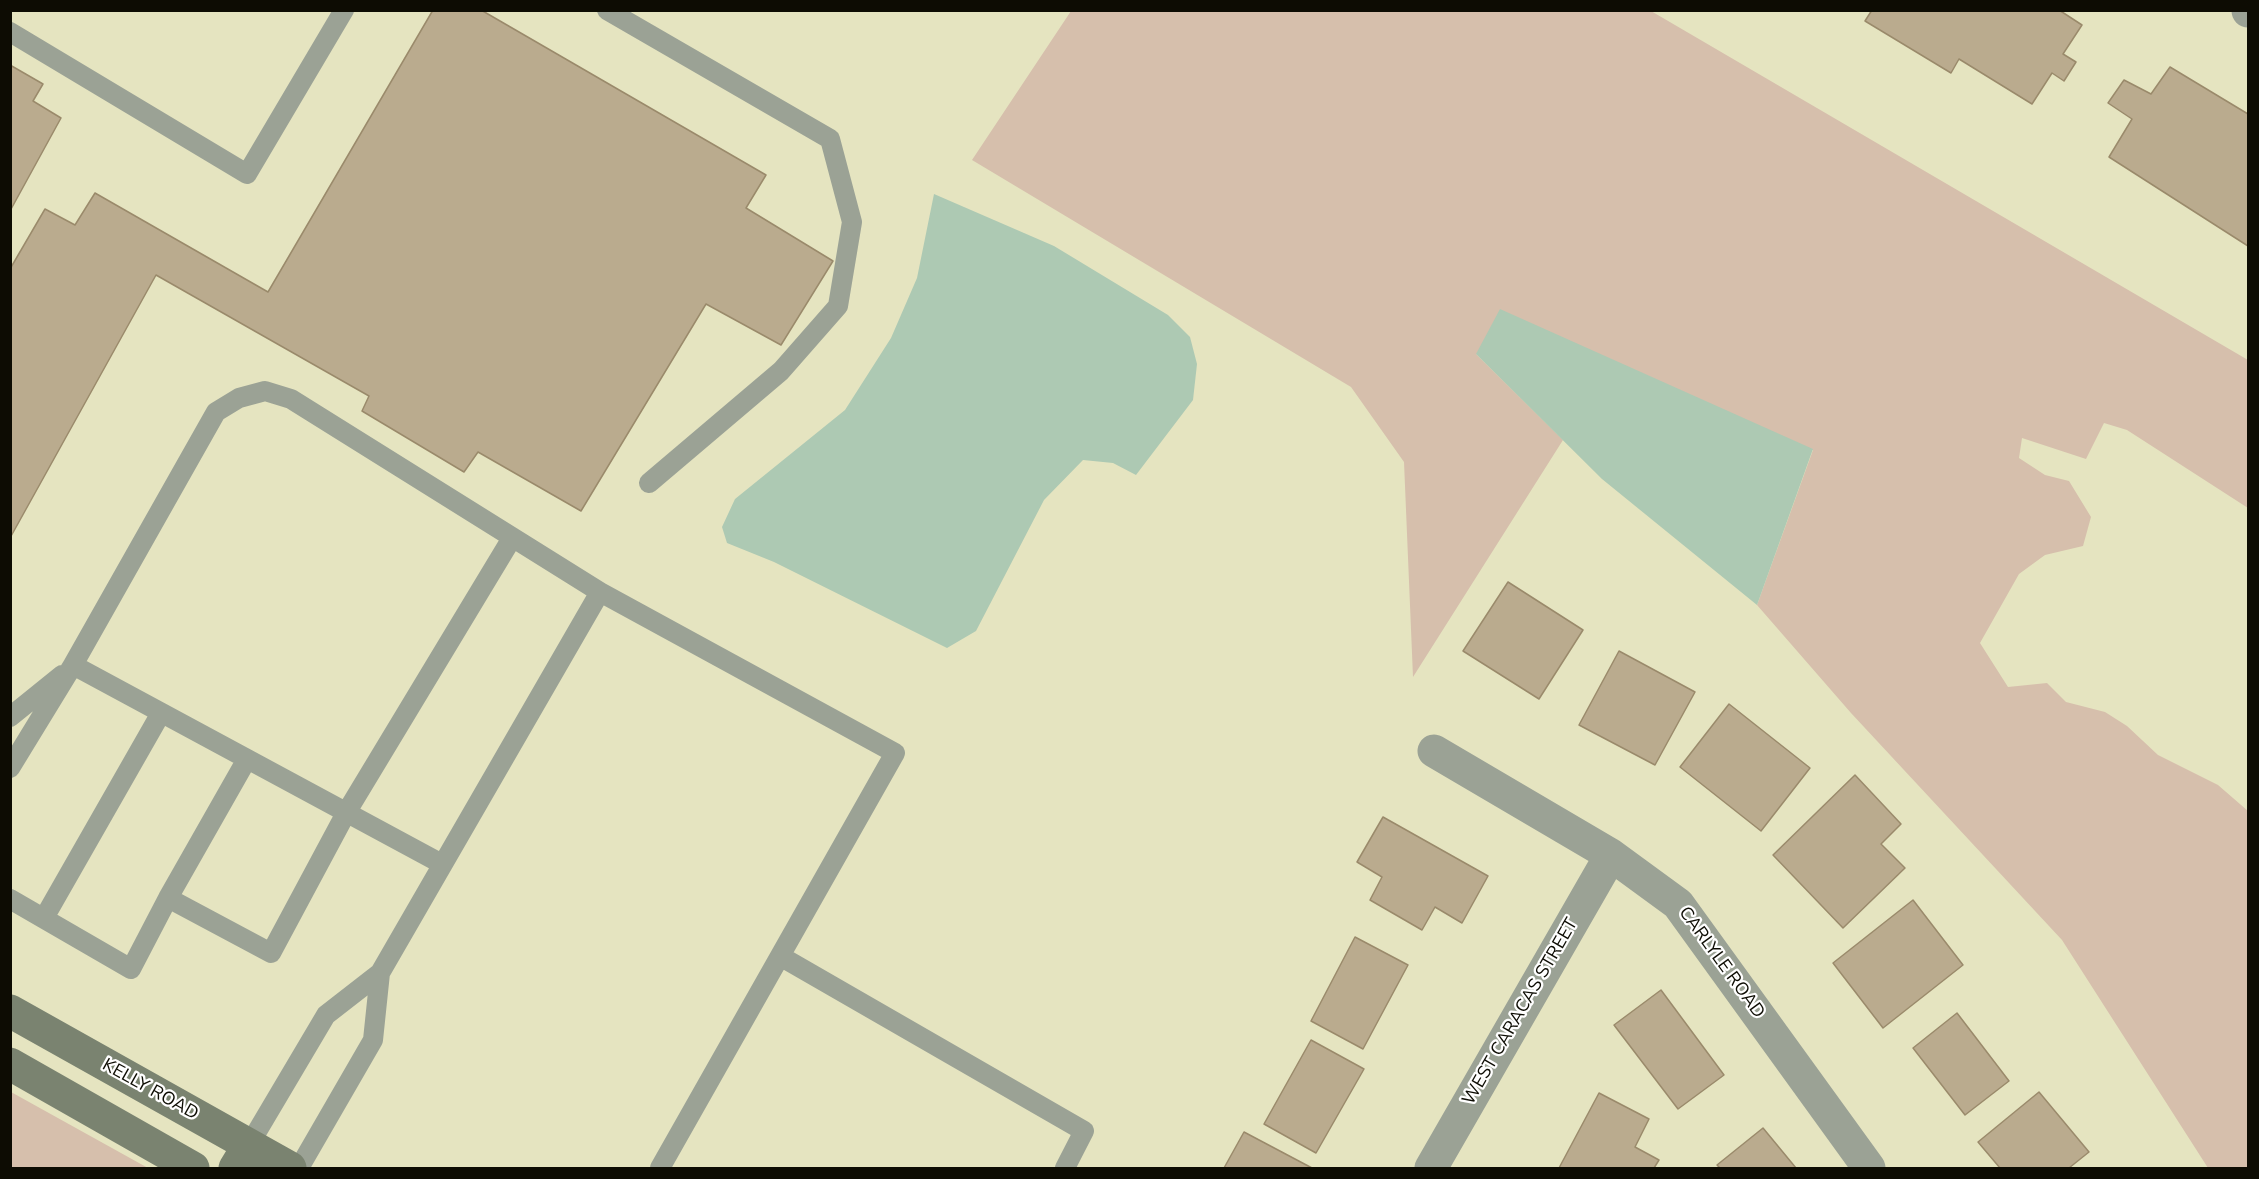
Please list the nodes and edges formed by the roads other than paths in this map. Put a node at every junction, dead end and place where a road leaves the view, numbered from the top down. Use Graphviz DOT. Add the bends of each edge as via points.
graph roads {
  1 [pos="344,10"];
  2 [pos="607,10"];
  3 [pos="10,32"];
  4 [pos="649,483"];
  5 [pos="512,538"];
  6 [pos="600,592"];
  7 [pos="73,665"];
  8 [pos="161,713"];
  9 [pos="10,717"];
  10 [pos="1434,751"];
  11 [pos="247,759"];
  12 [pos="10,768"];
  13 [pos="346,813"];
  14 [pos="1611,855"];
  15 [pos="442,864"];
  16 [pos="168,898"];
  17 [pos="10,899"];
  18 [pos="44,918"];
  19 [pos="780,957"];
  20 [pos="380,974"];
  21 [pos="10,1011"];
  22 [pos="52,1034"];
  23 [pos="20,1069"];
  24 [pos="242,1157"];
  25 [pos="193,1168"];
  26 [pos="290,1168"];
  27 [pos="299,1168"];
  28 [pos="660,1168"];
  29 [pos="1065,1168"];
  30 [pos="1431,1168"];
  31 [pos="1869,1168"];
  1 -- 3 [label="lane" via="247,174"];
  2 -- 4 [label="lane" via="830,139 852,222 838,306 781,371"];
  5 -- 6 [label="lane"];
  5 -- 7 [label="lane" via="291,399 265,391 239,398 216,412"];
  5 -- 13 [label="lane"];
  6 -- 15 [label="lane"];
  6 -- 19 [label="lane" via="895,753"];
  7 -- 8 [label="lane"];
  7 -- 9 [label="lane"];
  7 -- 12 [label="lane"];
  8 -- 11 [label="lane"];
  8 -- 18 [label="lane"];
  10 -- 14 [label="street, CARLYLE ROAD"];
  11 -- 13 [label="lane"];
  11 -- 16 [label="lane"];
  13 -- 15 [label="lane"];
  13 -- 16 [label="lane" via="271,952"];
  14 -- 30 [label="street, WEST CARACAS STREET"];
  14 -- 31 [label="street, CARLYLE ROAD" via="1678,904"];
  15 -- 20 [label="lane"];
  16 -- 18 [label="lane" via="131,969"];
  17 -- 18 [label="lane"];
  19 -- 28 [label="lane"];
  19 -- 29 [label="lane" via="1084,1131"];
  20 -- 24 [label="lane" via="326,1015"];
  20 -- 27 [label="lane" via="373,1041"];
  21 -- 22 [label="street, KELLY ROAD"];
  22 -- 23 [label="street"];
  22 -- 24 [label="street, KELLY ROAD"];
  23 -- 25 [label="street"];
  24 -- 26 [label="street, KELLY ROAD"];
}
